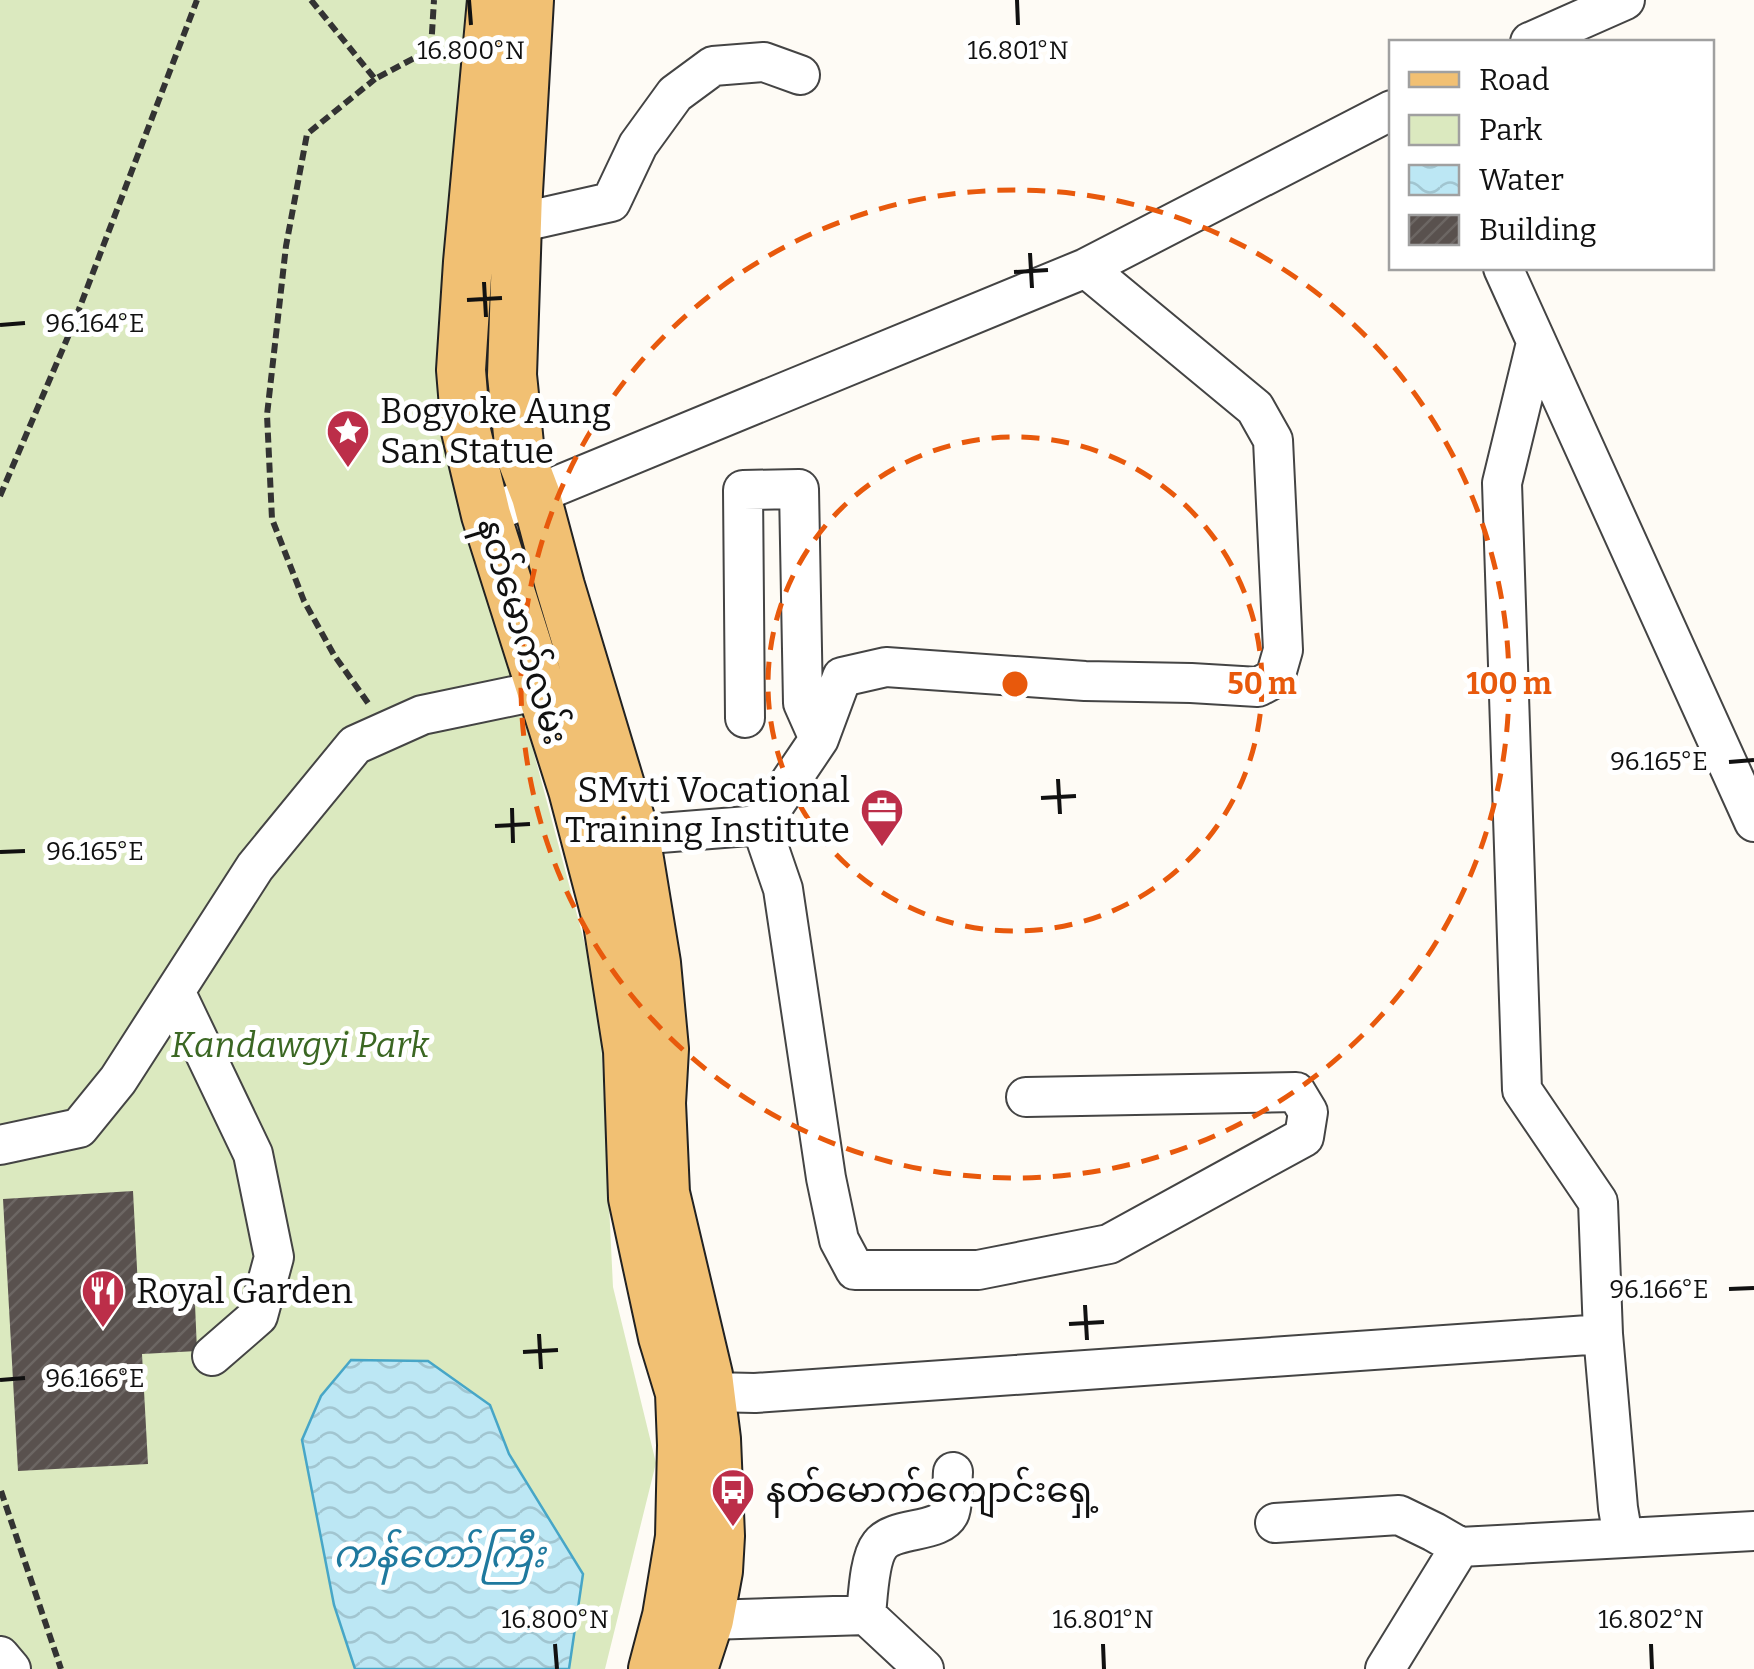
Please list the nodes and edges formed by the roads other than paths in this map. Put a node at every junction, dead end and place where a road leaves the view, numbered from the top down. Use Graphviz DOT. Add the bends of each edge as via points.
graph roads {
  1 [pos="492,0"];
  2 [pos="529,0"];
  3 [pos="1625,0"];
  4 [pos="1535,40"];
  5 [pos="800,75"];
  6 [pos="1389,112"];
  7 [pos="518,223"];
  8 [pos="1086,268"];
  9 [pos="1505,270"];
  10 [pos="1536,343"];
  11 [pos="536,496"];
  12 [pos="486,515"];
  13 [pos="582,664"];
  14 [pos="542,690"];
  15 [pos="744,718"];
  16 [pos="819,739"];
  17 [pos="1754,822"];
  18 [pos="760,826"];
  19 [pos="634,835"];
  20 [pos="589,846"];
  21 [pos="176,993"];
  22 [pos="1026,1097"];
  23 [pos="0,1144"];
  24 [pos="1602,1334"];
  25 [pos="212,1356"];
  26 [pos="710,1392"];
  27 [pos="953,1472"];
  28 [pos="1275,1523"];
  29 [pos="1754,1531"];
  30 [pos="1623,1537"];
  31 [pos="1460,1547"];
  32 [pos="866,1615"];
  33 [pos="688,1618"];
  34 [pos="0,1656"];
  35 [pos="11,1669"];
  36 [pos="652,1669"];
  37 [pos="694,1669"];
  38 [pos="924,1669"];
  39 [pos="1386,1669"];
  1 -- 12 [label="main road, နတ်မောက်လမ်း" via="461,370 466,431"];
  2 -- 7 [label="main road, နတ်မောက်လမ်း"];
  3 -- 4 [label="street"];
  5 -- 7 [label="street" via="764,62 713,66 675,94 638,144 611,202"];
  6 -- 8 [label="street"];
  7 -- 11 [label="main road, နတ်မောက်လမ်း" via="512,376 520,454"];
  8 -- 11 [label="street"];
  8 -- 16 [label="street" via="1255,408 1272,440 1282,650 1275,678 1258,686 886,667 842,677"];
  9 -- 10 [label="street"];
  10 -- 17 [label="street"];
  10 -- 24 [label="street" via="1502,483 1522,1090 1598,1202"];
  11 -- 12 [label="street"];
  11 -- 13 [label="main road, နတ်မောက်လမ်း"];
  12 -- 14 [label="main road, နတ်မောက်လမ်း"];
  13 -- 14 [label="main road"];
  13 -- 19 [label="main road, နတ်မောက်လမ်း"];
  14 -- 20 [label="main road, နတ်မောက်လမ်း"];
  14 -- 21 [label="street" via="422,715 355,745 255,867"];
  15 -- 16 [label="street" via="743,490 799,489 804,703"];
  16 -- 18 [label="street"];
  18 -- 19 [label="street"];
  18 -- 22 [label="street" via="782,889 826,1178 839,1240 854,1270 978,1270 1109,1244 1304,1137 1308,1112 1296,1092"];
  19 -- 20 [label="street"];
  19 -- 26 [label="main road, နတ်မောက်လမ်း" via="656,963 666,1193"];
  20 -- 33 [label="main road, နတ်မောက်လမ်း" via="628,1051 633,1198 680,1393 680,1537"];
  21 -- 23 [label="street" via="79,1128"];
  21 -- 25 [label="street" via="253,1154 274,1256 258,1316"];
  24 -- 26 [label="street"];
  24 -- 30 [label="street"];
  26 -- 33 [label="main road, နတ်မောက်လမ်း" via="718,1572"];
  27 -- 32 [label="street" via="950,1512 942,1522 878,1547"];
  28 -- 31 [label="street" via="1398,1515"];
  29 -- 30 [label="street"];
  30 -- 31 [label="street"];
  31 -- 39 [label="street"];
  32 -- 33 [label="street"];
  32 -- 38 [label="street"];
  33 -- 36 [label="main road, နတ်မောက်လမ်း"];
  33 -- 37 [label="main road, နတ်မောက်လမ်း"];
  34 -- 35 [label="street"];
}
